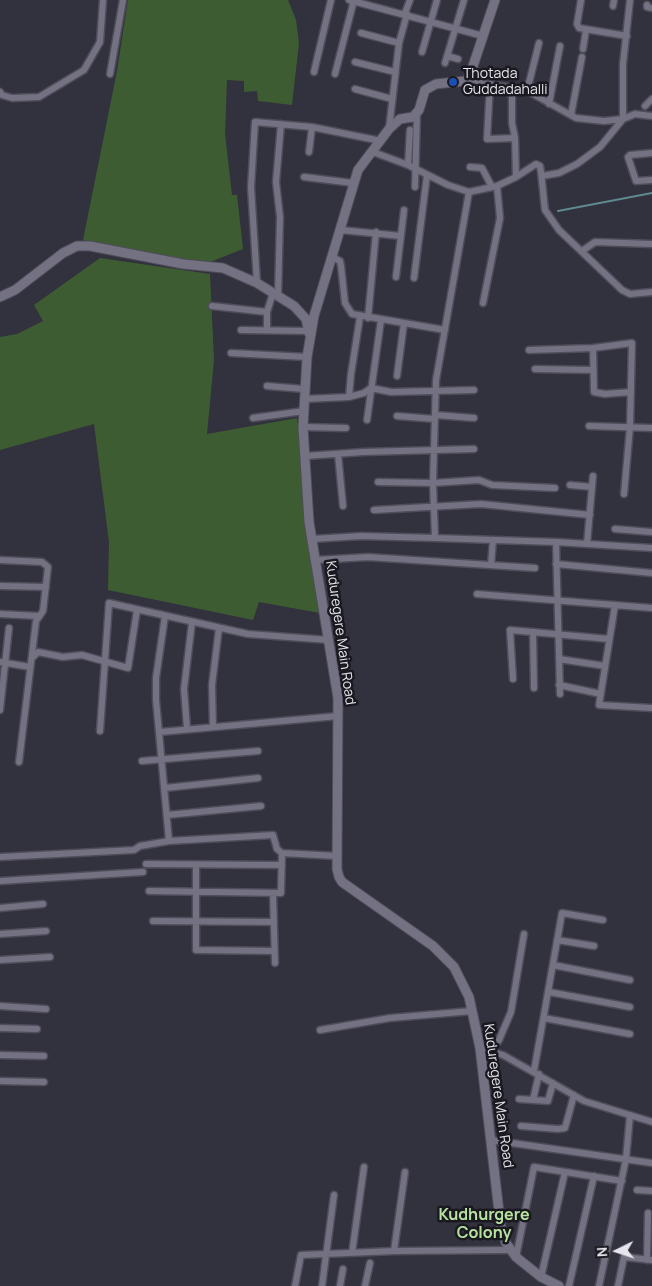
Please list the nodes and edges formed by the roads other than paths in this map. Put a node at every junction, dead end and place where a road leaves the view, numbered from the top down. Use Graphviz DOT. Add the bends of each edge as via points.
graph roads {
  1 [pos="103,0"];
  2 [pos="123,0"];
  3 [pos="331,0"];
  4 [pos="352,0"];
  5 [pos="410,0"];
  6 [pos="437,0"];
  7 [pos="464,0"];
  8 [pos="494,0"];
  9 [pos="581,0"];
  10 [pos="630,0"];
  11 [pos="379,4"];
  12 [pos="406,14"];
  13 [pos="430,21"];
  14 [pos="455,28"];
  15 [pos="586,30"];
  16 [pos="361,33"];
  17 [pos="483,36"];
  18 [pos="627,36"];
  19 [pos="398,43"];
  20 [pos="539,43"];
  21 [pos="560,46"];
  22 [pos="583,49"];
  23 [pos="422,52"];
  24 [pos="582,58"];
  25 [pos="458,59"];
  26 [pos="355,62"];
  27 [pos="314,72"];
  28 [pos="395,72"];
  29 [pos="110,74"];
  30 [pos="335,74"];
  31 [pos="469,78"];
  32 [pos="490,84"];
  33 [pos="512,87"];
  34 [pos="354,89"];
  35 [pos="527,91"];
  36 [pos="0,92"];
  37 [pos="392,98"];
  38 [pos="652,99"];
  39 [pos="549,104"];
  40 [pos="645,106"];
  41 [pos="417,112"];
  42 [pos="571,115"];
  43 [pos="652,116"];
  44 [pos="624,119"];
  45 [pos="281,124"];
  46 [pos="312,127"];
  47 [pos="389,130"];
  48 [pos="410,130"];
  49 [pos="515,138"];
  50 [pos="381,141"];
  51 [pos="309,152"];
  52 [pos="373,152"];
  53 [pos="652,153"];
  54 [pos="408,165"];
  55 [pos="470,167"];
  56 [pos="417,170"];
  57 [pos="427,174"];
  58 [pos="542,176"];
  59 [pos="304,177"];
  60 [pos="516,177"];
  61 [pos="652,180"];
  62 [pos="353,183"];
  63 [pos="415,187"];
  64 [pos="495,187"];
  65 [pos="470,192"];
  66 [pos="404,210"];
  67 [pos="341,230"];
  68 [pos="376,232"];
  69 [pos="401,236"];
  70 [pos="652,244"];
  71 [pos="582,251"];
  72 [pos="332,257"];
  73 [pos="396,277"];
  74 [pos="414,278"];
  75 [pos="257,283"];
  76 [pos="652,292"];
  77 [pos="276,295"];
  78 [pos="0,297"];
  79 [pos="483,303"];
  80 [pos="212,306"];
  81 [pos="268,312"];
  82 [pos="360,317"];
  83 [pos="368,318"];
  84 [pos="381,320"];
  85 [pos="404,323"];
  86 [pos="267,329"];
  87 [pos="241,330"];
  88 [pos="445,330"];
  89 [pos="310,333"];
  90 [pos="593,348"];
  91 [pos="529,350"];
  92 [pos="231,353"];
  93 [pos="306,357"];
  94 [pos="535,369"];
  95 [pos="592,370"];
  96 [pos="397,376"];
  97 [pos="267,386"];
  98 [pos="371,388"];
  99 [pos="304,389"];
  100 [pos="474,390"];
  101 [pos="435,392"];
  102 [pos="630,392"];
  103 [pos="350,397"];
  104 [pos="304,400"];
  105 [pos="304,411"];
  106 [pos="398,416"];
  107 [pos="435,417"];
  108 [pos="253,418"];
  109 [pos="474,418"];
  110 [pos="367,420"];
  111 [pos="589,426"];
  112 [pos="303,427"];
  113 [pos="630,427"];
  114 [pos="346,428"];
  115 [pos="652,428"];
  116 [pos="474,449"];
  117 [pos="435,450"];
  118 [pos="338,454"];
  119 [pos="305,456"];
  120 [pos="593,476"];
  121 [pos="378,482"];
  122 [pos="433,483"];
  123 [pos="570,485"];
  124 [pos="592,487"];
  125 [pos="555,488"];
  126 [pos="624,494"];
  127 [pos="343,506"];
  128 [pos="434,507"];
  129 [pos="374,510"];
  130 [pos="590,515"];
  131 [pos="615,529"];
  132 [pos="652,532"];
  133 [pos="435,538"];
  134 [pos="312,539"];
  135 [pos="493,540"];
  136 [pos="556,542"];
  137 [pos="587,544"];
  138 [pos="652,548"];
  139 [pos="0,560"];
  140 [pos="316,560"];
  141 [pos="556,564"];
  142 [pos="491,565"];
  143 [pos="535,568"];
  144 [pos="652,573"];
  145 [pos="0,586"];
  146 [pos="46,587"];
  147 [pos="477,594"];
  148 [pos="558,601"];
  149 [pos="615,605"];
  150 [pos="652,608"];
  151 [pos="137,610"];
  152 [pos="0,614"];
  153 [pos="39,616"];
  154 [pos="165,616"];
  155 [pos="192,622"];
  156 [pos="9,628"];
  157 [pos="219,628"];
  158 [pos="533,632"];
  159 [pos="558,633"];
  160 [pos="609,639"];
  161 [pos="329,640"];
  162 [pos="32,658"];
  163 [pos="559,659"];
  164 [pos="105,661"];
  165 [pos="2,662"];
  166 [pos="605,666"];
  167 [pos="30,667"];
  168 [pos="513,679"];
  169 [pos="560,686"];
  170 [pos="534,688"];
  171 [pos="1,690"];
  172 [pos="560,694"];
  173 [pos="601,694"];
  174 [pos="652,708"];
  175 [pos="0,710"];
  176 [pos="338,716"];
  177 [pos="213,726"];
  178 [pos="187,728"];
  179 [pos="100,731"];
  180 [pos="160,732"];
  181 [pos="258,751"];
  182 [pos="162,760"];
  183 [pos="142,761"];
  184 [pos="19,762"];
  185 [pos="258,778"];
  186 [pos="165,788"];
  187 [pos="261,806"];
  188 [pos="167,815"];
  189 [pos="169,842"];
  190 [pos="282,853"];
  191 [pos="337,856"];
  192 [pos="0,857"];
  193 [pos="146,864"];
  194 [pos="196,865"];
  195 [pos="282,865"];
  196 [pos="144,872"];
  197 [pos="0,881"];
  198 [pos="149,891"];
  199 [pos="196,892"];
  200 [pos="273,893"];
  201 [pos="43,904"];
  202 [pos="0,908"];
  203 [pos="603,920"];
  204 [pos="153,921"];
  205 [pos="196,922"];
  206 [pos="274,922"];
  207 [pos="46,931"];
  208 [pos="0,934"];
  209 [pos="524,934"];
  210 [pos="557,940"];
  211 [pos="594,946"];
  212 [pos="274,951"];
  213 [pos="50,957"];
  214 [pos="0,960"];
  215 [pos="275,963"];
  216 [pos="553,965"];
  217 [pos="630,980"];
  218 [pos="549,992"];
  219 [pos="0,1006"];
  220 [pos="46,1008"];
  221 [pos="630,1008"];
  222 [pos="472,1011"];
  223 [pos="544,1018"];
  224 [pos="0,1028"];
  225 [pos="37,1029"];
  226 [pos="320,1030"];
  227 [pos="630,1034"];
  228 [pos="480,1048"];
  229 [pos="491,1050"];
  230 [pos="0,1054"];
  231 [pos="44,1056"];
  232 [pos="536,1072"];
  233 [pos="0,1081"];
  234 [pos="44,1082"];
  235 [pos="553,1083"];
  236 [pos="574,1095"];
  237 [pos="519,1099"];
  238 [pos="533,1100"];
  239 [pos="630,1115"];
  240 [pos="652,1122"];
  241 [pos="522,1126"];
  242 [pos="491,1140"];
  243 [pos="626,1159"];
  244 [pos="652,1162"];
  245 [pos="364,1167"];
  246 [pos="405,1172"];
  247 [pos="565,1172"];
  248 [pos="594,1176"];
  249 [pos="622,1181"];
  250 [pos="638,1190"];
  251 [pos="652,1191"];
  252 [pos="334,1195"];
  253 [pos="648,1213"];
  254 [pos="509,1250"];
  255 [pos="394,1251"];
  256 [pos="352,1253"];
  257 [pos="327,1254"];
  258 [pos="516,1257"];
  259 [pos="650,1260"];
  260 [pos="370,1263"];
  261 [pos="343,1269"];
  262 [pos="545,1282"];
  263 [pos="294,1286"];
  264 [pos="322,1286"];
  265 [pos="340,1286"];
  266 [pos="365,1286"];
  267 [pos="559,1286"];
  268 [pos="569,1286"];
  269 [pos="599,1286"];
  270 [pos="618,1286"];
  1 -- 36 [label="street" via="100,42 84,70 39,97 12,98"];
  2 -- 29 [label="street"];
  3 -- 27 [label="street"];
  4 -- 11 [label="street"];
  4 -- 30 [label="street"];
  5 -- 12 [label="street"];
  6 -- 13 [label="street"];
  7 -- 14 [label="street"];
  8 -- 17 [label="street"];
  9 -- 15 [label="street" via="578,26"];
  10 -- 18 [label="street"];
  11 -- 12 [label="street"];
  12 -- 13 [label="street"];
  12 -- 19 [label="street"];
  13 -- 14 [label="street"];
  13 -- 23 [label="street"];
  14 -- 17 [label="street"];
  14 -- 25 [label="street" via="446,59"];
  15 -- 18 [label="street"];
  15 -- 22 [label="street"];
  16 -- 19 [label="street"];
  17 -- 31 [label="street"];
  18 -- 44 [label="street" via="623,64"];
  19 -- 28 [label="street"];
  20 -- 35 [label="street"];
  21 -- 39 [label="street"];
  24 -- 42 [label="street"];
  26 -- 28 [label="street"];
  28 -- 37 [label="street"];
  31 -- 32 [label="street"];
  31 -- 41 [label="street" via="436,84 425,90"];
  32 -- 33 [label="street"];
  32 -- 49 [label="street" via="487,139"];
  33 -- 35 [label="street"];
  33 -- 49 [label="street" via="511,115"];
  34 -- 37 [label="street"];
  35 -- 39 [label="street"];
  37 -- 47 [label="street"];
  38 -- 40 [label="street"];
  39 -- 42 [label="street"];
  41 -- 47 [label="street, Kuduregere Main Road"];
  41 -- 56 [label="street"];
  42 -- 44 [label="street" via="604,122"];
  43 -- 44 [label="street" via="635,114"];
  44 -- 58 [label="street" via="600,147 577,164 559,173"];
  45 -- 46 [label="street"];
  45 -- 75 [label="street" via="254,122 251,187"];
  45 -- 77 [label="street" via="276,182 280,217"];
  46 -- 50 [label="street"];
  46 -- 51 [label="street"];
  47 -- 50 [label="street, Kuduregere Main Road"];
  48 -- 54 [label="street"];
  49 -- 60 [label="street"];
  50 -- 52 [label="street, Kuduregere Main Road"];
  52 -- 54 [label="street"];
  52 -- 62 [label="street, Kuduregere Main Road" via="358,170"];
  53 -- 61 [label="street" via="628,157 636,181"];
  54 -- 56 [label="street"];
  55 -- 64 [label="street" via="482,168"];
  56 -- 57 [label="street"];
  56 -- 63 [label="street"];
  57 -- 65 [label="street"];
  57 -- 74 [label="street"];
  58 -- 60 [label="street" via="540,166 536,164"];
  58 -- 71 [label="street" via="545,210 559,230"];
  59 -- 62 [label="street"];
  60 -- 64 [label="street"];
  62 -- 67 [label="street, Kuduregere Main Road"];
  64 -- 65 [label="street"];
  64 -- 79 [label="street" via="500,218"];
  65 -- 88 [label="street"];
  66 -- 69 [label="street"];
  67 -- 68 [label="street"];
  67 -- 72 [label="street, Kuduregere Main Road"];
  68 -- 69 [label="street"];
  68 -- 83 [label="street"];
  69 -- 73 [label="street"];
  70 -- 71 [label="street" via="595,242"];
  71 -- 76 [label="street" via="622,290 630,294"];
  72 -- 82 [label="street" via="340,261 345,303 352,314"];
  72 -- 89 [label="street, Kuduregere Main Road"];
  75 -- 77 [label="street"];
  75 -- 78 [label="street" via="223,268 77,246"];
  77 -- 81 [label="street"];
  77 -- 89 [label="street" via="294,306 306,319"];
  80 -- 81 [label="street"];
  81 -- 86 [label="street"];
  82 -- 83 [label="street"];
  82 -- 103 [label="street"];
  83 -- 84 [label="street"];
  84 -- 85 [label="street"];
  84 -- 98 [label="street"];
  85 -- 88 [label="street"];
  85 -- 96 [label="street"];
  86 -- 87 [label="street"];
  86 -- 89 [label="street"];
  88 -- 101 [label="street"];
  89 -- 93 [label="street, Kuduregere Main Road"];
  90 -- 91 [label="street"];
  90 -- 95 [label="street"];
  90 -- 102 [label="street" via="632,343"];
  92 -- 93 [label="street"];
  93 -- 99 [label="street, Kuduregere Main Road"];
  94 -- 95 [label="street"];
  95 -- 102 [label="street" via="594,392"];
  97 -- 99 [label="street"];
  98 -- 101 [label="street" via="391,392"];
  98 -- 103 [label="street"];
  98 -- 110 [label="street"];
  99 -- 104 [label="street, Kuduregere Main Road"];
  100 -- 101 [label="street"];
  101 -- 107 [label="street"];
  102 -- 113 [label="street"];
  103 -- 104 [label="street"];
  104 -- 105 [label="street, Kuduregere Main Road"];
  105 -- 108 [label="street"];
  105 -- 112 [label="street, Kuduregere Main Road"];
  106 -- 107 [label="street"];
  107 -- 109 [label="street"];
  107 -- 117 [label="street"];
  111 -- 113 [label="street"];
  112 -- 114 [label="street"];
  112 -- 119 [label="street, Kuduregere Main Road"];
  113 -- 115 [label="street"];
  113 -- 126 [label="street"];
  116 -- 117 [label="street"];
  117 -- 118 [label="street"];
  117 -- 122 [label="street"];
  118 -- 119 [label="street"];
  118 -- 127 [label="street"];
  119 -- 134 [label="street, Kuduregere Main Road"];
  120 -- 124 [label="street"];
  121 -- 122 [label="street"];
  122 -- 125 [label="street" via="479,480 492,484"];
  122 -- 128 [label="street"];
  123 -- 124 [label="street"];
  124 -- 130 [label="street"];
  128 -- 129 [label="street"];
  128 -- 130 [label="street" via="481,504"];
  128 -- 133 [label="street"];
  130 -- 137 [label="street"];
  131 -- 132 [label="street"];
  133 -- 134 [label="street" via="361,536"];
  133 -- 135 [label="street"];
  134 -- 140 [label="street, Kuduregere Main Road"];
  135 -- 136 [label="street"];
  135 -- 142 [label="street"];
  136 -- 137 [label="street"];
  136 -- 141 [label="street"];
  137 -- 138 [label="street"];
  139 -- 146 [label="street" via="45,563 48,566"];
  140 -- 142 [label="street" via="368,557"];
  140 -- 161 [label="street, Kuduregere Main Road"];
  141 -- 144 [label="street"];
  141 -- 148 [label="street"];
  142 -- 143 [label="street"];
  145 -- 146 [label="street"];
  146 -- 153 [label="street" via="43,611"];
  147 -- 148 [label="street"];
  148 -- 149 [label="street"];
  148 -- 159 [label="street"];
  149 -- 150 [label="street"];
  149 -- 160 [label="street"];
  151 -- 154 [label="street"];
  151 -- 164 [label="street" via="128,668"];
  151 -- 164 [label="street" via="109,604"];
  152 -- 153 [label="street"];
  153 -- 162 [label="street"];
  154 -- 155 [label="street"];
  154 -- 180 [label="street" via="156,678"];
  155 -- 157 [label="street"];
  155 -- 178 [label="street" via="184,689"];
  156 -- 165 [label="street"];
  157 -- 161 [label="street" via="248,634"];
  157 -- 177 [label="street" via="212,685"];
  158 -- 159 [label="street"];
  158 -- 168 [label="street" via="510,630"];
  158 -- 170 [label="street"];
  159 -- 160 [label="street"];
  159 -- 163 [label="street"];
  160 -- 166 [label="street"];
  161 -- 176 [label="street, Kuduregere Main Road"];
  162 -- 164 [label="street" via="38,652 62,657 82,655"];
  162 -- 167 [label="street"];
  163 -- 166 [label="street"];
  163 -- 169 [label="street"];
  164 -- 179 [label="street"];
  165 -- 167 [label="street"];
  165 -- 171 [label="street"];
  166 -- 173 [label="street"];
  167 -- 184 [label="street"];
  169 -- 172 [label="street"];
  169 -- 173 [label="street"];
  171 -- 175 [label="street"];
  173 -- 174 [label="street" via="599,704"];
  176 -- 177 [label="street"];
  176 -- 191 [label="street, Kuduregere Main Road"];
  177 -- 178 [label="street"];
  178 -- 180 [label="street"];
  180 -- 182 [label="street"];
  181 -- 182 [label="street"];
  182 -- 183 [label="street"];
  182 -- 186 [label="street"];
  185 -- 186 [label="street"];
  186 -- 188 [label="street"];
  187 -- 188 [label="street"];
  188 -- 189 [label="street"];
  189 -- 190 [label="street" via="272,835 277,850"];
  189 -- 192 [label="street" via="140,846 134,850"];
  190 -- 191 [label="street"];
  190 -- 195 [label="street"];
  191 -- 222 [label="street, Kuduregere Main Road" via="337,870 342,882 433,946 454,967"];
  193 -- 194 [label="street"];
  194 -- 195 [label="street"];
  194 -- 199 [label="street"];
  195 -- 200 [label="street" via="281,893"];
  196 -- 197 [label="street"];
  198 -- 199 [label="street"];
  199 -- 200 [label="street"];
  199 -- 205 [label="street"];
  200 -- 206 [label="street"];
  201 -- 202 [label="street"];
  203 -- 210 [label="street" via="562,913"];
  204 -- 205 [label="street"];
  205 -- 206 [label="street"];
  205 -- 212 [label="street" via="196,950"];
  206 -- 212 [label="street"];
  207 -- 208 [label="street"];
  209 -- 229 [label="street" via="511,1012"];
  210 -- 211 [label="street"];
  210 -- 216 [label="street"];
  212 -- 215 [label="street"];
  213 -- 214 [label="street"];
  216 -- 217 [label="street"];
  216 -- 218 [label="street"];
  218 -- 221 [label="street"];
  218 -- 223 [label="street"];
  219 -- 220 [label="street"];
  222 -- 226 [label="street" via="390,1018"];
  222 -- 228 [label="street, Kuduregere Main Road"];
  223 -- 227 [label="street"];
  223 -- 232 [label="street"];
  224 -- 225 [label="street"];
  228 -- 229 [label="street"];
  228 -- 242 [label="street, Kuduregere Main Road"];
  229 -- 232 [label="street"];
  230 -- 231 [label="street"];
  232 -- 235 [label="street"];
  232 -- 238 [label="street"];
  233 -- 234 [label="street"];
  235 -- 236 [label="street"];
  235 -- 238 [label="street" via="548,1101"];
  236 -- 239 [label="street"];
  236 -- 241 [label="street" via="565,1128"];
  237 -- 238 [label="street"];
  239 -- 240 [label="street"];
  239 -- 243 [label="street"];
  242 -- 243 [label="street"];
  242 -- 254 [label="street, Kuduregere Main Road" via="501,1229"];
  243 -- 244 [label="street"];
  243 -- 249 [label="street"];
  245 -- 256 [label="street"];
  246 -- 255 [label="street"];
  247 -- 248 [label="street"];
  247 -- 258 [label="street" via="534,1167"];
  247 -- 262 [label="street"];
  248 -- 249 [label="street"];
  248 -- 268 [label="street"];
  249 -- 269 [label="street"];
  250 -- 251 [label="street"];
  252 -- 257 [label="street"];
  253 -- 259 [label="street"];
  254 -- 255 [label="street"];
  254 -- 258 [label="street, Kuduregere Main Road"];
  255 -- 256 [label="street"];
  256 -- 257 [label="street"];
  257 -- 263 [label="street" via="301,1255"];
  257 -- 264 [label="street"];
  258 -- 262 [label="street, Kuduregere Main Road"];
  259 -- 270 [label="street" via="624,1257"];
  260 -- 266 [label="street"];
  261 -- 265 [label="street"];
  262 -- 267 [label="street, Kuduregere Main Road"];
}
